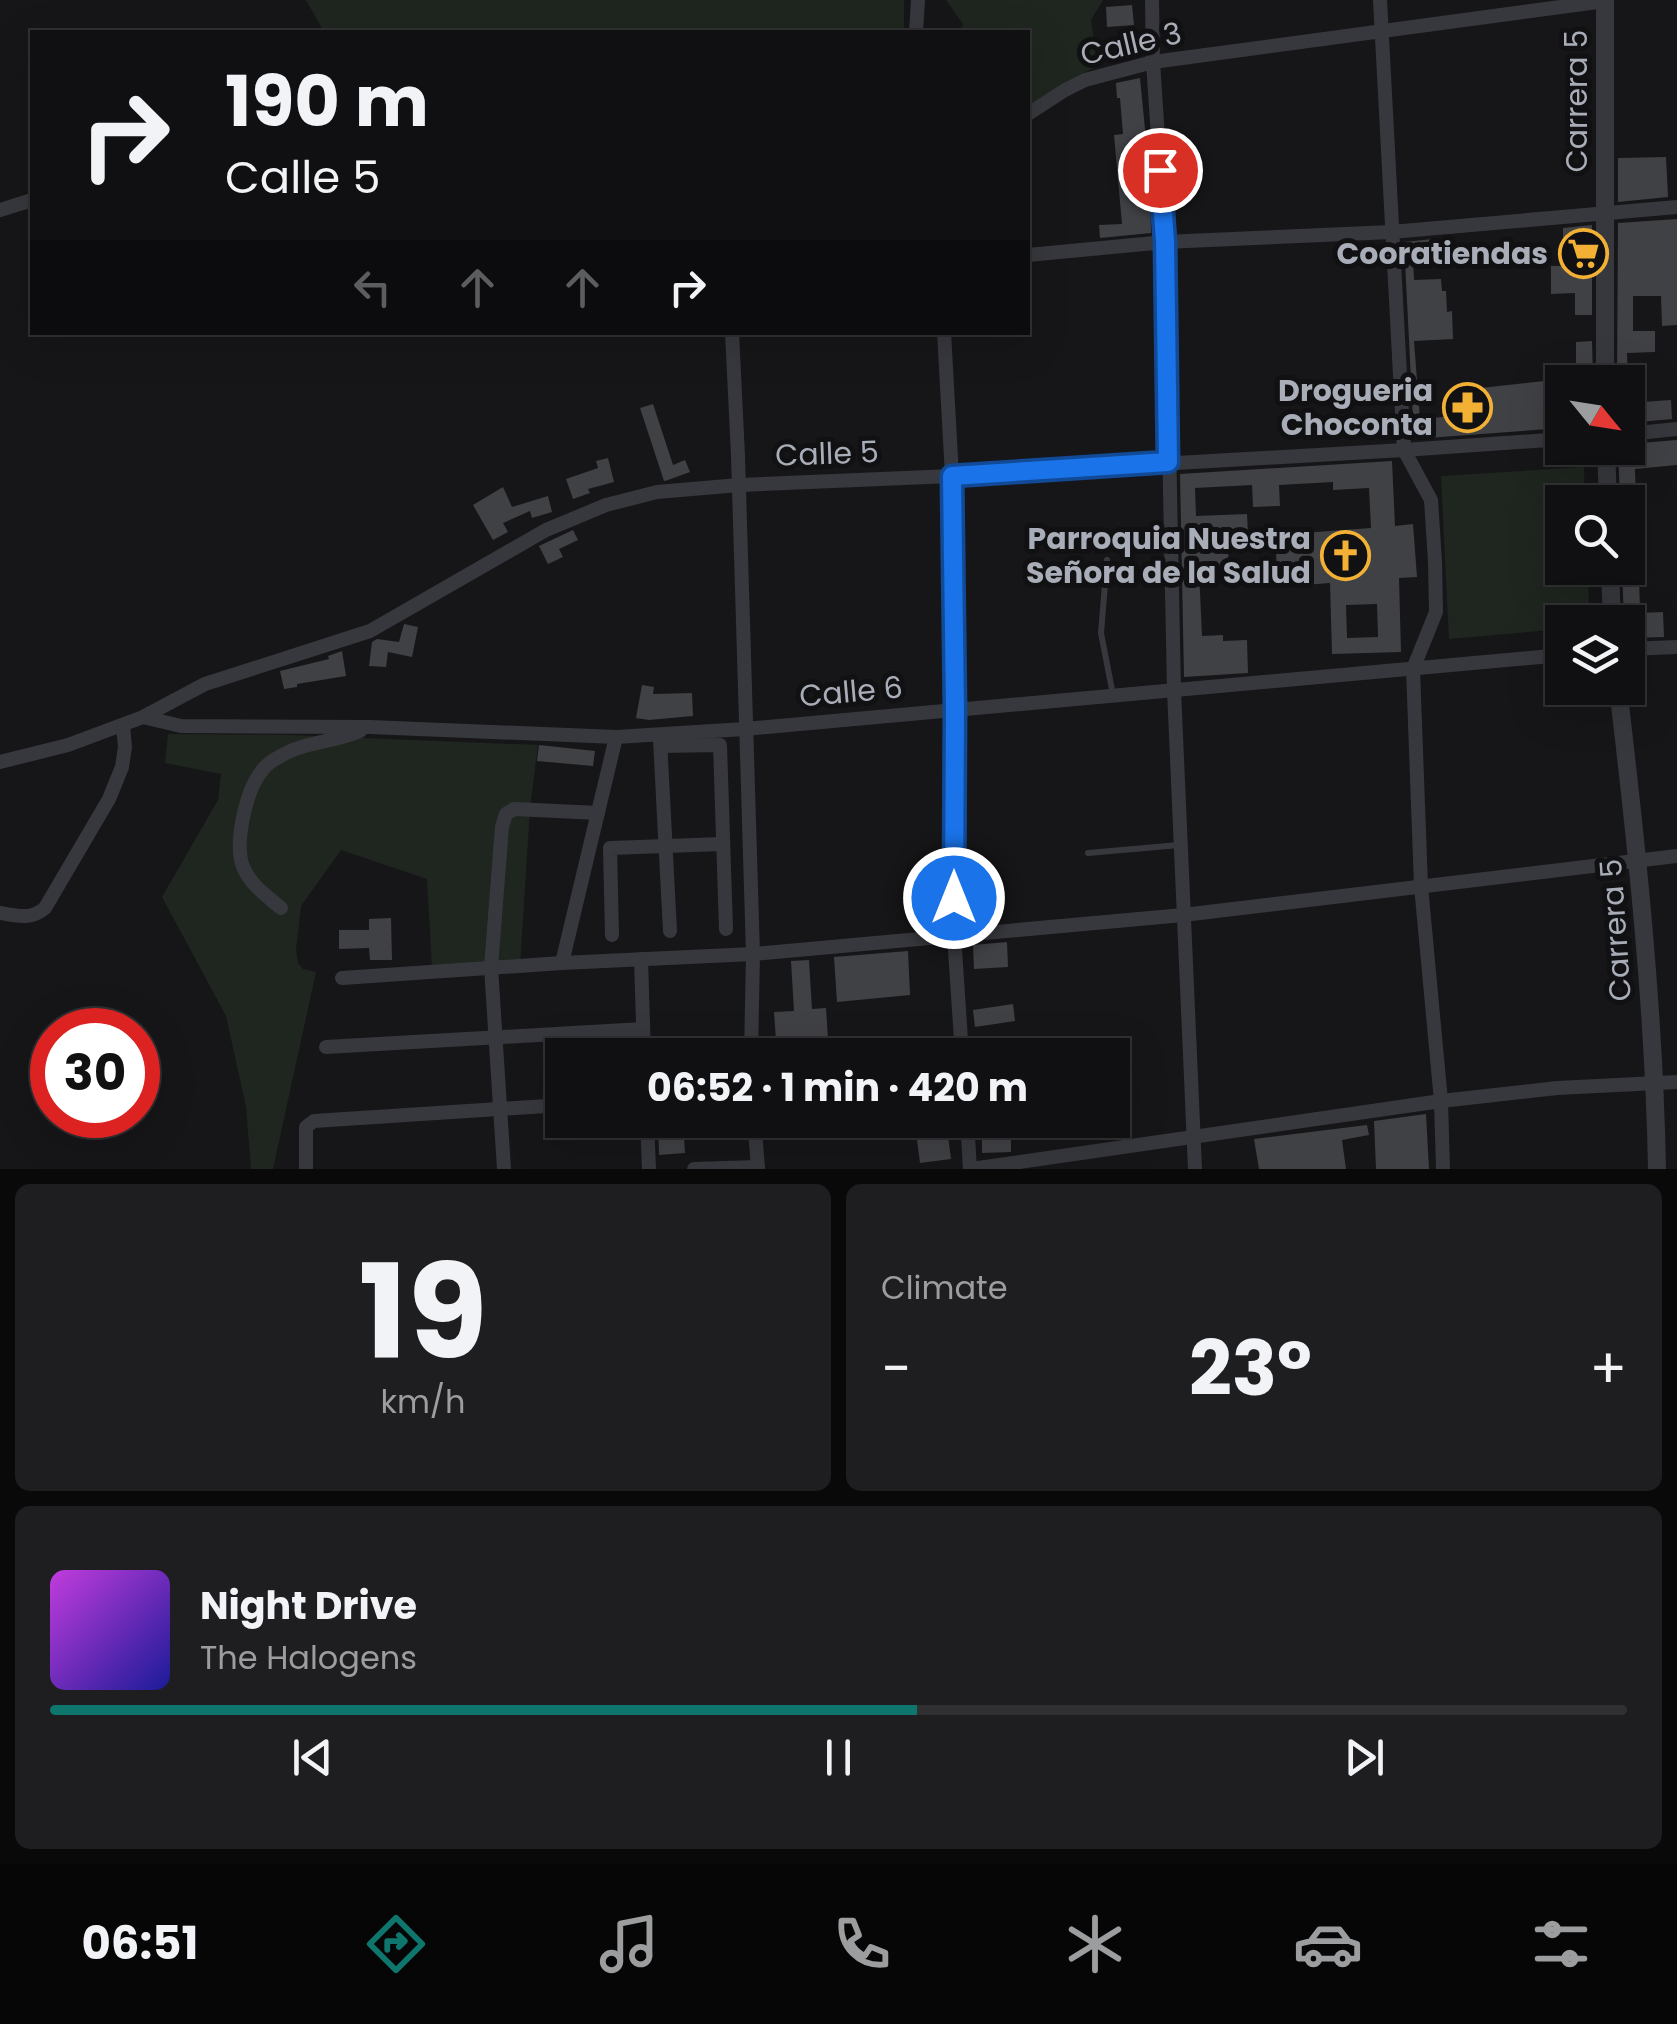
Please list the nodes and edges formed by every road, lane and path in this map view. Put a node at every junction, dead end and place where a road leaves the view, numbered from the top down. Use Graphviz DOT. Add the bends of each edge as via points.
graph roads {
  1 [pos="918,0"];
  2 [pos="1152,0"];
  3 [pos="1380,0"];
  4 [pos="1607,0"];
  5 [pos="916,30"];
  6 [pos="1381,32"];
  7 [pos="1153,62"];
  8 [pos="1030,113"];
  9 [pos="30,201"];
  10 [pos="1677,207"];
  11 [pos="0,210"];
  12 [pos="1605,213"];
  13 [pos="1391,232"];
  14 [pos="1165,242"];
  15 [pos="1030,255"];
  16 [pos="732,335"];
  17 [pos="944,335"];
  18 [pos="1605,365"];
  19 [pos="1677,429"];
  20 [pos="1645,432"];
  21 [pos="1545,440"];
  22 [pos="1404,450"];
  23 [pos="1168,462"];
  24 [pos="952,476"];
  25 [pos="739,485"];
  26 [pos="1107,560"];
  27 [pos="1677,647"];
  28 [pos="1645,649"];
  29 [pos="1545,657"];
  30 [pos="1413,669"];
  31 [pos="1174,690"];
  32 [pos="1113,696"];
  33 [pos="1620,705"];
  34 [pos="955,710"];
  35 [pos="143,717"];
  36 [pos="123,726"];
  37 [pos="370,727"];
  38 [pos="745,729"];
  39 [pos="616,737"];
  40 [pos="660,740"];
  41 [pos="0,762"];
  42 [pos="598,813"];
  43 [pos="722,844"];
  44 [pos="666,845"];
  45 [pos="1180,845"];
  46 [pos="1088,853"];
  47 [pos="1677,856"];
  48 [pos="1639,861"];
  49 [pos="1420,886"];
  50 [pos="281,908"];
  51 [pos="0,913"];
  52 [pos="1182,915"];
  53 [pos="726,929"];
  54 [pos="670,931"];
  55 [pos="612,935"];
  56 [pos="954,935"];
  57 [pos="753,954"];
  58 [pos="640,959"];
  59 [pos="562,963"];
  60 [pos="492,968"];
  61 [pos="342,978"];
  62 [pos="643,1028"];
  63 [pos="496,1037"];
  64 [pos="643,1038"];
  65 [pos="751,1038"];
  66 [pos="961,1038"];
  67 [pos="326,1047"];
  68 [pos="1677,1082"];
  69 [pos="1655,1083"];
  70 [pos="1441,1101"];
  71 [pos="545,1106"];
  72 [pos="500,1108"];
  73 [pos="1195,1136"];
  74 [pos="648,1138"];
  75 [pos="756,1138"];
  76 [pos="968,1138"];
  77 [pos="759,1168"];
  78 [pos="306,1169"];
  79 [pos="504,1169"];
  80 [pos="649,1169"];
  81 [pos="694,1169"];
  82 [pos="971,1169"];
  83 [pos="1196,1169"];
  84 [pos="1442,1169"];
  85 [pos="1657,1169"];
  1 -- 5 [label="street"];
  2 -- 7 [label="street"];
  3 -- 6 [label="street"];
  4 -- 6 [label="street, Calle 3"];
  4 -- 12 [label="street, Carrera 5"];
  6 -- 7 [label="street, Calle 3"];
  6 -- 13 [label="street"];
  7 -- 8 [label="street, Calle 3" via="1084,80"];
  7 -- 14 [label="street"];
  9 -- 11 [label="street"];
  10 -- 12 [label="street"];
  12 -- 13 [label="street"];
  12 -- 18 [label="street, Carrera 5"];
  13 -- 14 [label="street"];
  13 -- 22 [label="street"];
  14 -- 15 [label="street"];
  14 -- 23 [label="street"];
  16 -- 25 [label="street"];
  17 -- 24 [label="street"];
  19 -- 20 [label="street"];
  21 -- 22 [label="street, Calle 5"];
  22 -- 23 [label="street, Calle 5"];
  22 -- 30 [label="street" via="1431,500 1435,562 1436,612"];
  23 -- 24 [label="street, Calle 5"];
  23 -- 31 [label="street"];
  24 -- 25 [label="street, Calle 5"];
  24 -- 34 [label="street"];
  25 -- 35 [label="street, Calle 5" via="657,492 606,505 546,530 370,631 204,684"];
  25 -- 38 [label="street"];
  26 -- 32 [label="lane" via="1101,632"];
  27 -- 28 [label="street"];
  29 -- 30 [label="street, Calle 6"];
  30 -- 31 [label="street, Calle 6"];
  30 -- 49 [label="street"];
  31 -- 32 [label="street, Calle 6"];
  31 -- 45 [label="street"];
  32 -- 34 [label="street, Calle 6"];
  33 -- 48 [label="street, Carrera 5"];
  34 -- 38 [label="street, Calle 6"];
  34 -- 56 [label="street"];
  35 -- 36 [label="street, Calle 5"];
  35 -- 37 [label="street, Calle 6" via="181,726"];
  36 -- 41 [label="street, Calle 5"];
  36 -- 51 [label="street" via="122,767 109,799 46,908 36,916"];
  37 -- 39 [label="street, Calle 6"];
  37 -- 50 [label="street" via="280,756 250,792 242,867"];
  38 -- 40 [label="street, Calle 6"];
  38 -- 57 [label="street"];
  39 -- 40 [label="street, Calle 6"];
  39 -- 42 [label="street"];
  40 -- 43 [label="street" via="720,745"];
  40 -- 44 [label="street"];
  42 -- 59 [label="street"];
  42 -- 60 [label="street" via="506,814"];
  43 -- 44 [label="street"];
  43 -- 53 [label="street"];
  44 -- 54 [label="street"];
  44 -- 55 [label="street" via="610,848"];
  45 -- 46 [label="lane"];
  45 -- 52 [label="street"];
  47 -- 48 [label="street"];
  48 -- 49 [label="street"];
  48 -- 69 [label="street, Carrera 5"];
  49 -- 52 [label="street"];
  49 -- 70 [label="street"];
  52 -- 56 [label="street"];
  52 -- 73 [label="street"];
  56 -- 57 [label="street"];
  56 -- 66 [label="street"];
  57 -- 58 [label="street"];
  57 -- 65 [label="street"];
  58 -- 59 [label="street"];
  58 -- 62 [label="street"];
  59 -- 60 [label="street"];
  60 -- 61 [label="street"];
  60 -- 63 [label="street"];
  62 -- 63 [label="street"];
  62 -- 64 [label="street"];
  63 -- 67 [label="street"];
  63 -- 72 [label="street"];
  68 -- 69 [label="street"];
  69 -- 70 [label="street"];
  69 -- 85 [label="street, Carrera 5"];
  70 -- 73 [label="street"];
  70 -- 84 [label="street"];
  71 -- 72 [label="street"];
  72 -- 78 [label="street" via="314,1120 306,1127"];
  72 -- 79 [label="street"];
  73 -- 82 [label="street"];
  73 -- 83 [label="street"];
  74 -- 80 [label="street"];
  75 -- 77 [label="street"];
  76 -- 82 [label="street"];
  77 -- 81 [label="street"];
}
